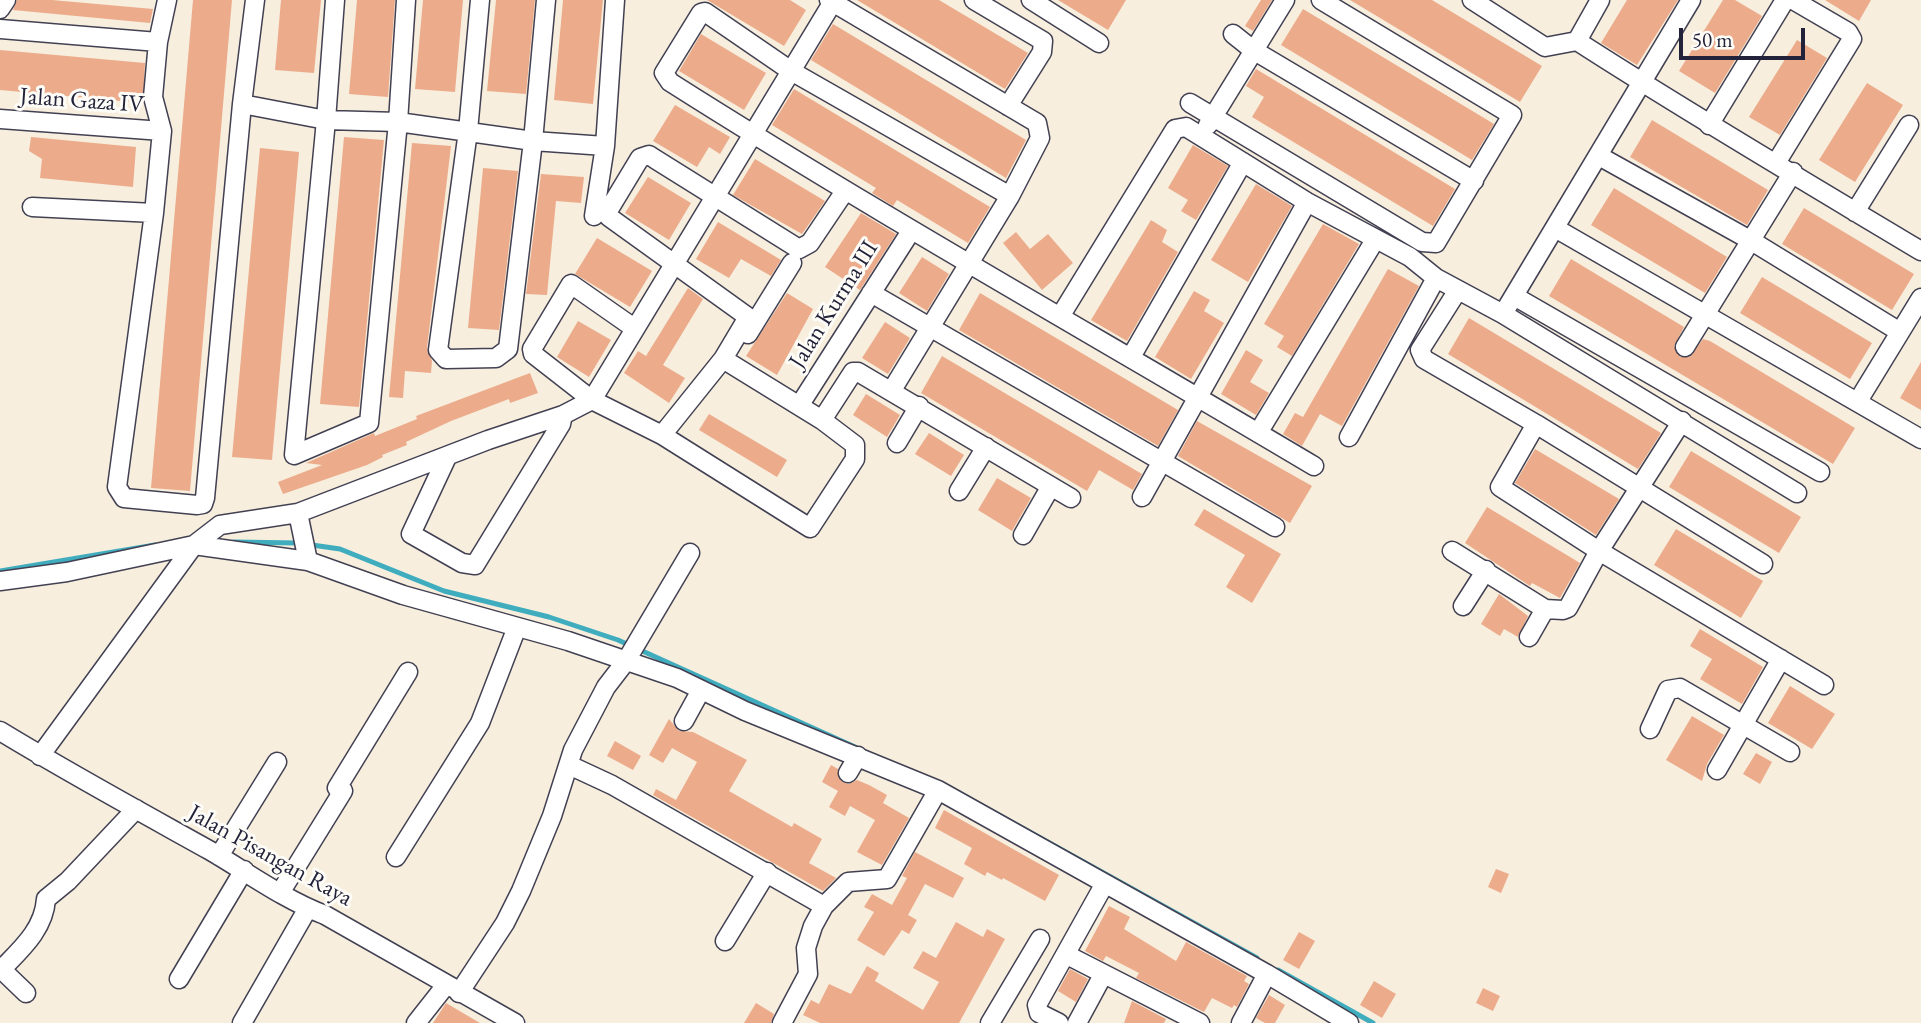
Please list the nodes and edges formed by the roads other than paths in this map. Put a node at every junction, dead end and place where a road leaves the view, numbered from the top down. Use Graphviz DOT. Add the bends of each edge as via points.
graph roads {
  1 [pos="6,0"];
  2 [pos="167,0"];
  3 [pos="255,0"];
  4 [pos="335,0"];
  5 [pos="406,0"];
  6 [pos="480,0"];
  7 [pos="546,0"];
  8 [pos="615,0"];
  9 [pos="974,0"];
  10 [pos="1031,0"];
  11 [pos="1285,0"];
  12 [pos="1321,0"];
  13 [pos="1472,0"];
  14 [pos="1600,0"];
  15 [pos="1691,0"];
  16 [pos="1785,0"];
  17 [pos="1793,0"];
  18 [pos="832,1"];
  19 [pos="0,9"];
  20 [pos="0,29"];
  21 [pos="1233,34"];
  22 [pos="1577,41"];
  23 [pos="158,42"];
  24 [pos="1099,43"];
  25 [pos="1253,50"];
  26 [pos="791,71"];
  27 [pos="1641,82"];
  28 [pos="1190,103"];
  29 [pos="242,104"];
  30 [pos="1008,106"];
  31 [pos="1214,116"];
  32 [pos="0,119"];
  33 [pos="326,120"];
  34 [pos="398,122"];
  35 [pos="1709,125"];
  36 [pos="1909,125"];
  37 [pos="162,131"];
  38 [pos="468,131"];
  39 [pos="752,134"];
  40 [pos="1202,135"];
  41 [pos="533,141"];
  42 [pos="605,146"];
  43 [pos="1599,156"];
  44 [pos="1242,162"];
  45 [pos="1776,163"];
  46 [pos="1794,172"];
  47 [pos="1474,181"];
  48 [pos="845,191"];
  49 [pos="717,196"];
  50 [pos="1010,196"];
  51 [pos="1307,202"];
  52 [pos="32,207"];
  53 [pos="1855,212"];
  54 [pos="154,213"];
  55 [pos="594,216"];
  56 [pos="1555,228"];
  57 [pos="911,231"];
  58 [pos="1375,240"];
  59 [pos="1750,240"];
  60 [pos="1422,242"];
  61 [pos="1921,251"];
  62 [pos="1410,257"];
  63 [pos="970,262"];
  64 [pos="792,263"];
  65 [pos="672,265"];
  66 [pos="1436,278"];
  67 [pos="1458,290"];
  68 [pos="871,293"];
  69 [pos="1514,296"];
  70 [pos="1921,298"];
  71 [pos="1706,312"];
  72 [pos="1503,314"];
  73 [pos="1061,315"];
  74 [pos="634,328"];
  75 [pos="930,328"];
  76 [pos="1900,332"];
  77 [pos="1685,347"];
  78 [pos="1131,357"];
  79 [pos="726,361"];
  80 [pos="892,390"];
  81 [pos="1198,397"];
  82 [pos="592,400"];
  83 [pos="1858,401"];
  84 [pos="799,406"];
  85 [pos="919,406"];
  86 [pos="564,415"];
  87 [pos="822,419"];
  88 [pos="1682,421"];
  89 [pos="1536,424"];
  90 [pos="1258,433"];
  91 [pos="662,435"];
  92 [pos="1349,437"];
  93 [pos="1921,439"];
  94 [pos="897,443"];
  95 [pos="986,447"];
  96 [pos="447,457"];
  97 [pos="1162,462"];
  98 [pos="1314,466"];
  99 [pos="1820,472"];
  100 [pos="1051,486"];
  101 [pos="1639,486"];
  102 [pos="959,491"];
  103 [pos="1797,492"];
  104 [pos="1142,497"];
  105 [pos="1071,498"];
  106 [pos="299,513"];
  107 [pos="1275,527"];
  108 [pos="1023,535"];
  109 [pos="194,545"];
  110 [pos="1452,551"];
  111 [pos="1599,551"];
  112 [pos="690,554"];
  113 [pos="308,561"];
  114 [pos="1763,564"];
  115 [pos="1486,570"];
  116 [pos="0,582"];
  117 [pos="1463,606"];
  118 [pos="1545,608"];
  119 [pos="517,626"];
  120 [pos="1529,638"];
  121 [pos="1781,659"];
  122 [pos="626,661"];
  123 [pos="408,672"];
  124 [pos="1824,685"];
  125 [pos="701,690"];
  126 [pos="684,721"];
  127 [pos="1744,724"];
  128 [pos="1650,729"];
  129 [pos="0,731"];
  130 [pos="1790,752"];
  131 [pos="40,756"];
  132 [pos="858,756"];
  133 [pos="276,762"];
  134 [pos="569,765"];
  135 [pos="1717,770"];
  136 [pos="848,773"];
  137 [pos="938,790"];
  138 [pos="136,809"];
  139 [pos="219,856"];
  140 [pos="396,857"];
  141 [pos="243,870"];
  142 [pos="767,872"];
  143 [pos="1104,885"];
  144 [pos="280,893"];
  145 [pos="824,906"];
  146 [pos="307,908"];
  147 [pos="1040,939"];
  148 [pos="724,941"];
  149 [pos="1067,955"];
  150 [pos="0,970"];
  151 [pos="1267,974"];
  152 [pos="1103,975"];
  153 [pos="179,979"];
  154 [pos="453,989"];
  155 [pos="26,993"];
  156 [pos="242,1023"];
  157 [pos="416,1023"];
  158 [pos="515,1023"];
  159 [pos="782,1023"];
  160 [pos="990,1023"];
  161 [pos="1059,1023"];
  162 [pos="1077,1023"];
  163 [pos="1200,1023"];
  164 [pos="1241,1023"];
  165 [pos="1349,1023"];
  1 -- 19 [label="street"];
  2 -- 23 [label="street"];
  3 -- 29 [label="street"];
  4 -- 33 [label="street"];
  5 -- 34 [label="street"];
  6 -- 38 [label="street"];
  7 -- 41 [label="street"];
  8 -- 42 [label="street"];
  9 -- 30 [label="street" via="1043,41 1042,52"];
  10 -- 24 [label="street"];
  11 -- 25 [label="street"];
  12 -- 47 [label="street" via="1510,113 1512,119"];
  13 -- 22 [label="street" via="1539,44 1550,48"];
  14 -- 22 [label="street"];
  15 -- 27 [label="street"];
  16 -- 35 [label="street"];
  17 -- 45 [label="street" via="1848,32 1852,39"];
  18 -- 26 [label="street"];
  18 -- 30 [label="street"];
  20 -- 23 [label="street"];
  21 -- 25 [label="street"];
  22 -- 27 [label="street"];
  23 -- 37 [label="street" via="153,97"];
  25 -- 31 [label="street"];
  25 -- 47 [label="street"];
  26 -- 39 [label="street"];
  26 -- 39 [label="street" via="701,13 664,73 670,82"];
  26 -- 50 [label="street"];
  27 -- 35 [label="street"];
  27 -- 43 [label="street"];
  28 -- 31 [label="street"];
  29 -- 33 [label="street"];
  29 -- 54 [label="street" via="205,498 200,505 124,498 117,491"];
  30 -- 50 [label="street" via="1041,130"];
  31 -- 40 [label="street"];
  31 -- 60 [label="street"];
  32 -- 37 [label="street, Jalan Gaza IV"];
  33 -- 34 [label="street"];
  33 -- 34 [label="street" via="294,455 369,423"];
  34 -- 38 [label="street"];
  35 -- 45 [label="street"];
  36 -- 53 [label="street"];
  37 -- 54 [label="street"];
  38 -- 41 [label="street"];
  38 -- 41 [label="street" via="438,351 446,359 496,358 508,349"];
  39 -- 48 [label="street"];
  39 -- 49 [label="street"];
  40 -- 44 [label="street"];
  40 -- 73 [label="street" via="1186,127 1175,129"];
  41 -- 42 [label="street"];
  42 -- 55 [label="street"];
  43 -- 56 [label="street"];
  43 -- 59 [label="street"];
  44 -- 51 [label="street"];
  44 -- 78 [label="street"];
  45 -- 46 [label="street"];
  46 -- 53 [label="street"];
  46 -- 59 [label="street"];
  47 -- 60 [label="street" via="1440,239 1432,244"];
  48 -- 49 [label="street" via="810,243 800,249"];
  48 -- 57 [label="street"];
  49 -- 65 [label="street"];
  49 -- 65 [label="street" via="649,156 640,158 608,211 609,217"];
  50 -- 63 [label="street"];
  51 -- 58 [label="street"];
  51 -- 81 [label="street"];
  52 -- 54 [label="street"];
  53 -- 61 [label="street"];
  56 -- 69 [label="street"];
  56 -- 71 [label="street"];
  57 -- 63 [label="street"];
  57 -- 68 [label="street, Jalan Kurma III"];
  58 -- 62 [label="street"];
  58 -- 90 [label="street"];
  59 -- 71 [label="street"];
  59 -- 76 [label="street"];
  60 -- 62 [label="street"];
  62 -- 66 [label="street"];
  63 -- 73 [label="street"];
  63 -- 75 [label="street"];
  64 -- 79 [label="street"];
  65 -- 74 [label="street"];
  65 -- 79 [label="street" via="748,317"];
  66 -- 67 [label="street"];
  66 -- 92 [label="street"];
  67 -- 72 [label="street"];
  67 -- 89 [label="street" via="1422,346 1422,356"];
  68 -- 75 [label="street"];
  68 -- 84 [label="street, Jalan Kurma III"];
  69 -- 72 [label="street"];
  69 -- 99 [label="street"];
  70 -- 76 [label="street"];
  71 -- 77 [label="street"];
  71 -- 83 [label="street"];
  72 -- 88 [label="street"];
  73 -- 78 [label="street"];
  74 -- 82 [label="street"];
  74 -- 82 [label="street" via="571,284 543,330 533,354"];
  75 -- 80 [label="street"];
  75 -- 97 [label="street"];
  76 -- 83 [label="street"];
  78 -- 81 [label="street"];
  79 -- 84 [label="street"];
  79 -- 91 [label="street"];
  80 -- 85 [label="street"];
  80 -- 87 [label="street" via="853,372"];
  81 -- 90 [label="street"];
  81 -- 97 [label="street"];
  82 -- 86 [label="street"];
  82 -- 91 [label="street"];
  83 -- 93 [label="street"];
  84 -- 87 [label="street"];
  85 -- 94 [label="street"];
  85 -- 95 [label="street"];
  86 -- 96 [label="street"];
  86 -- 96 [label="street" via="475,565 462,564 411,534"];
  87 -- 91 [label="street" via="857,450 810,528"];
  88 -- 101 [label="street"];
  88 -- 103 [label="street"];
  89 -- 101 [label="street"];
  89 -- 111 [label="street" via="1500,487"];
  90 -- 98 [label="street"];
  95 -- 100 [label="street"];
  95 -- 102 [label="street"];
  96 -- 106 [label="street"];
  97 -- 104 [label="street"];
  97 -- 107 [label="street"];
  100 -- 105 [label="street"];
  100 -- 108 [label="street"];
  101 -- 111 [label="street"];
  101 -- 114 [label="street"];
  106 -- 109 [label="street" via="220,524"];
  106 -- 113 [label="street"];
  109 -- 113 [label="street"];
  109 -- 116 [label="street"];
  109 -- 131 [label="street"];
  110 -- 115 [label="street"];
  111 -- 118 [label="street" via="1568,608"];
  111 -- 121 [label="street"];
  112 -- 122 [label="street"];
  113 -- 119 [label="street" via="404,595"];
  115 -- 117 [label="street"];
  115 -- 118 [label="street"];
  118 -- 120 [label="street"];
  119 -- 122 [label="street"];
  119 -- 140 [label="street" via="480,723"];
  121 -- 124 [label="street"];
  121 -- 127 [label="street"];
  122 -- 125 [label="street"];
  122 -- 134 [label="street" via="606,687"];
  123 -- 144 [label="street"];
  125 -- 126 [label="street"];
  125 -- 132 [label="street"];
  127 -- 128 [label="street" via="1674,687 1668,690"];
  127 -- 130 [label="street"];
  127 -- 135 [label="street"];
  129 -- 131 [label="street, Jalan Pisangan Raya"];
  131 -- 138 [label="street, Jalan Pisangan Raya"];
  132 -- 136 [label="street"];
  132 -- 137 [label="street"];
  133 -- 139 [label="street"];
  134 -- 142 [label="street"];
  134 -- 154 [label="street" via="510,912"];
  137 -- 143 [label="street"];
  137 -- 145 [label="street" via="887,878 848,882"];
  138 -- 139 [label="street, Jalan Pisangan Raya"];
  138 -- 150 [label="street" via="46,899 45,914 34,934"];
  139 -- 141 [label="street, Jalan Pisangan Raya"];
  141 -- 144 [label="street, Jalan Pisangan Raya"];
  141 -- 153 [label="street"];
  142 -- 145 [label="street"];
  142 -- 148 [label="street"];
  143 -- 149 [label="street"];
  143 -- 151 [label="street"];
  144 -- 146 [label="street, Jalan Pisangan Raya"];
  145 -- 159 [label="street" via="806,948 808,974"];
  146 -- 154 [label="street, Jalan Pisangan Raya"];
  146 -- 156 [label="street"];
  147 -- 160 [label="street"];
  149 -- 152 [label="street"];
  149 -- 161 [label="street" via="1037,1005 1040,1013"];
  150 -- 155 [label="street"];
  151 -- 164 [label="street"];
  151 -- 165 [label="street"];
  152 -- 162 [label="street"];
  152 -- 163 [label="street"];
  154 -- 157 [label="street"];
  154 -- 158 [label="street, Jalan Pisangan Raya"];
}
